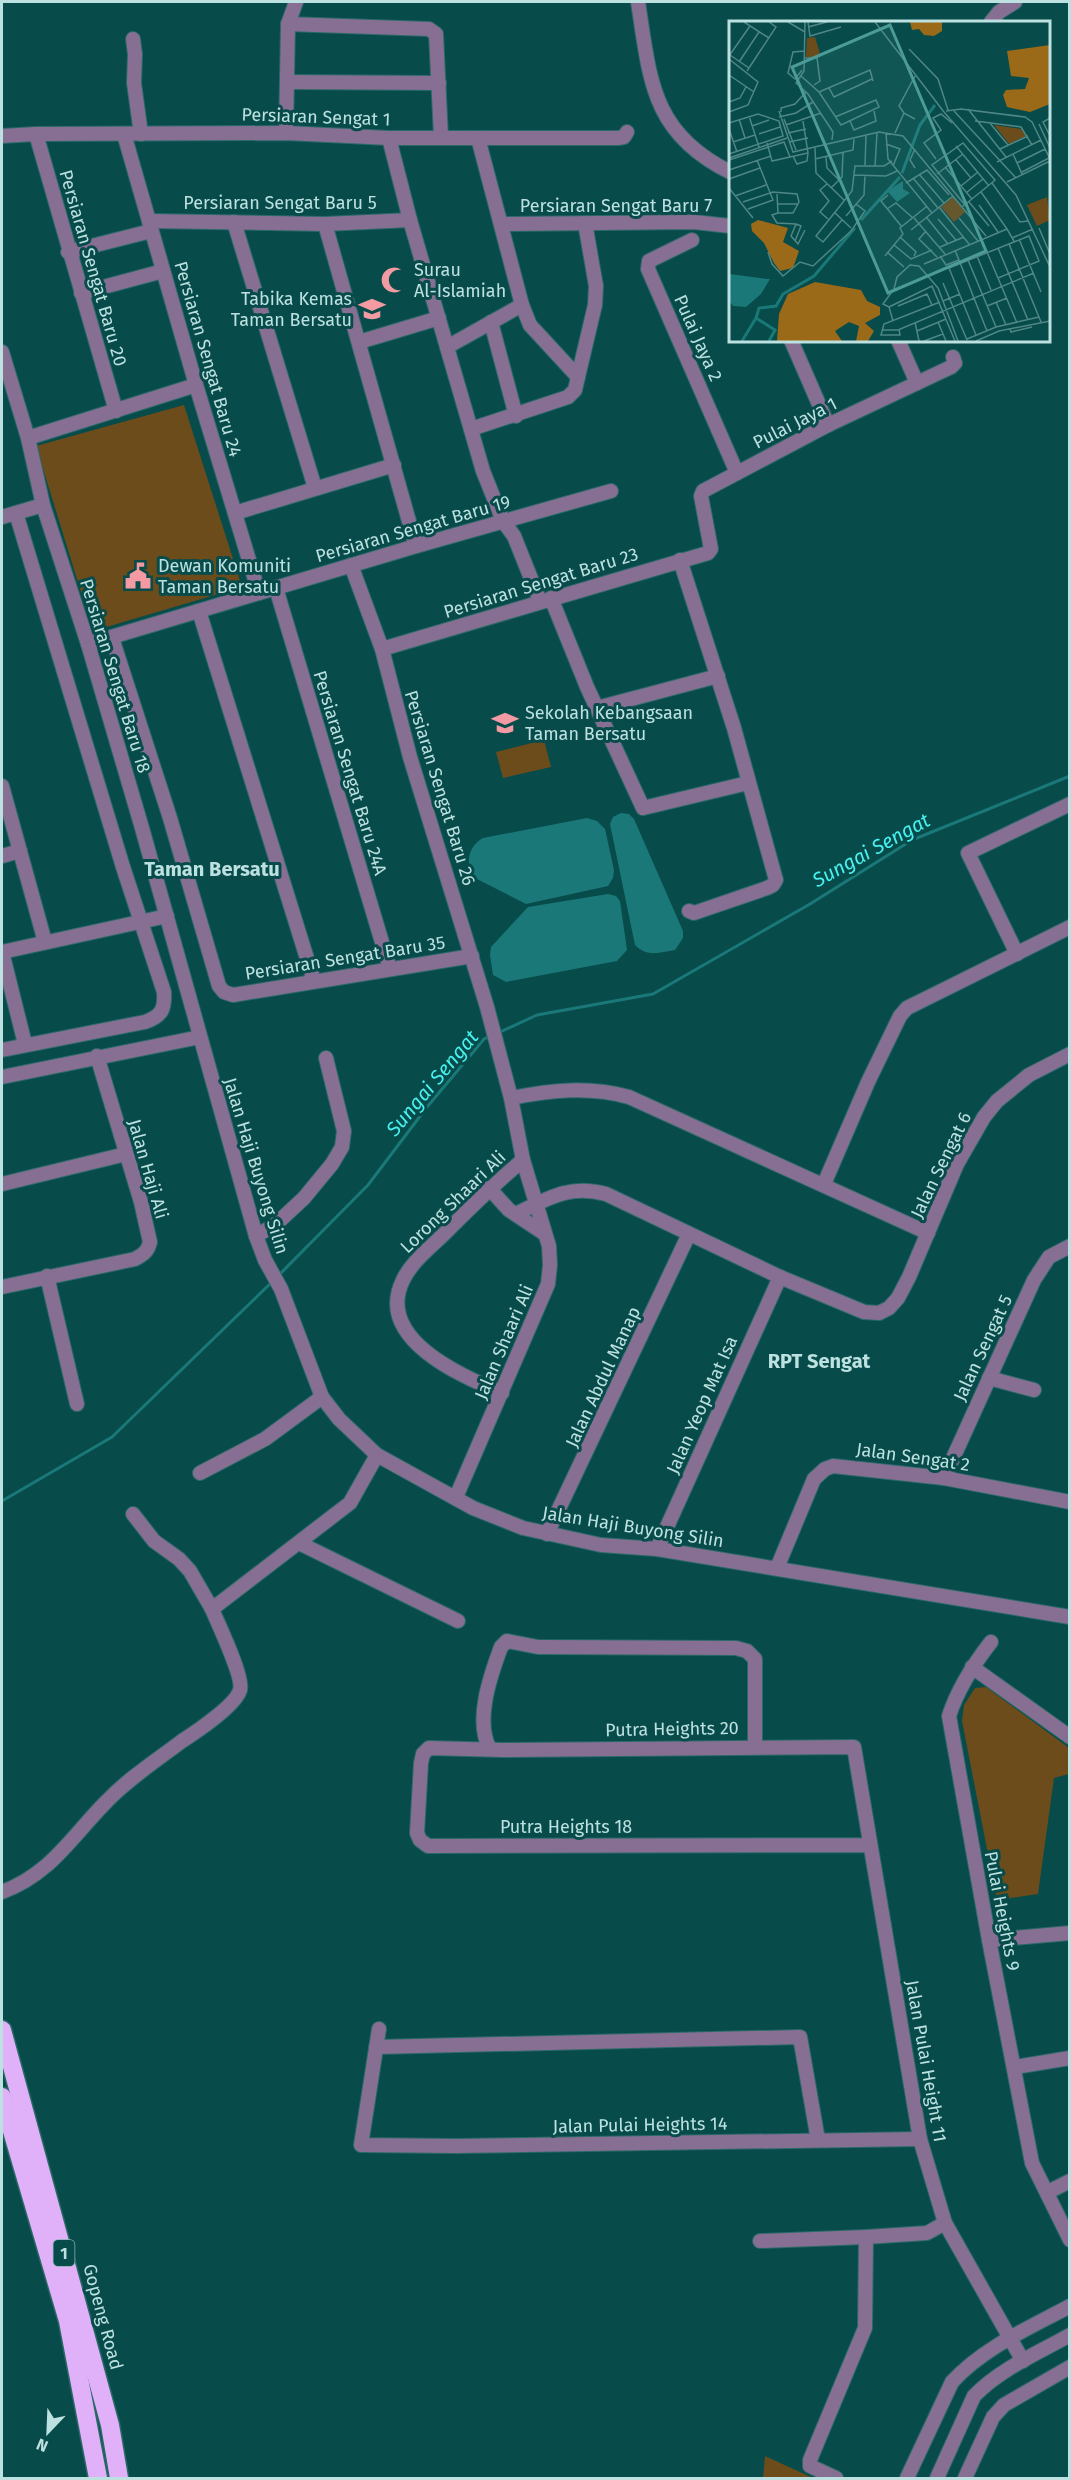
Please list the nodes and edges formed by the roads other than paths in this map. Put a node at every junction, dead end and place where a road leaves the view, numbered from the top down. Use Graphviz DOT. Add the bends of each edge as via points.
graph roads {
  1 [pos="296,2"];
  2 [pos="638,2"];
  3 [pos="1015,2"];
  4 [pos="992,21"];
  5 [pos="288,24"];
  6 [pos="133,39"];
  7 [pos="287,82"];
  8 [pos="439,83"];
  9 [pos="627,132"];
  10 [pos="286,133"];
  11 [pos="36,134"];
  12 [pos="124,134"];
  13 [pos="141,134"];
  14 [pos="2,136"];
  15 [pos="389,138"];
  16 [pos="441,138"];
  17 [pos="478,138"];
  18 [pos="729,171"];
  19 [pos="410,220"];
  20 [pos="234,222"];
  21 [pos="585,223"];
  22 [pos="325,224"];
  23 [pos="501,224"];
  24 [pos="150,226"];
  25 [pos="729,226"];
  26 [pos="692,240"];
  27 [pos="68,252"];
  28 [pos="163,271"];
  29 [pos="81,293"];
  30 [pos="522,305"];
  31 [pos="439,318"];
  32 [pos="491,322"];
  33 [pos="359,342"];
  34 [pos="792,342"];
  35 [pos="899,342"];
  36 [pos="447,347"];
  37 [pos="2,352"];
  38 [pos="953,357"];
  39 [pos="578,377"];
  40 [pos="917,383"];
  41 [pos="196,385"];
  42 [pos="116,411"];
  43 [pos="516,416"];
  44 [pos="828,425"];
  45 [pos="471,429"];
  46 [pos="28,438"];
  47 [pos="394,465"];
  48 [pos="737,472"];
  49 [pos="315,488"];
  50 [pos="611,491"];
  51 [pos="44,505"];
  52 [pos="16,513"];
  53 [pos="235,513"];
  54 [pos="2,517"];
  55 [pos="503,521"];
  56 [pos="416,546"];
  57 [pos="710,552"];
  58 [pos="680,560"];
  59 [pos="351,565"];
  60 [pos="276,588"];
  61 [pos="259,593"];
  62 [pos="545,599"];
  63 [pos="199,611"];
  64 [pos="112,638"];
  65 [pos="88,645"];
  66 [pos="382,649"];
  67 [pos="718,676"];
  68 [pos="597,708"];
  69 [pos="748,783"];
  70 [pos="2,786"];
  71 [pos="1070,804"];
  72 [pos="20,851"];
  73 [pos="2,856"];
  74 [pos="689,911"];
  75 [pos="167,916"];
  76 [pos="140,921"];
  77 [pos="1070,927"];
  78 [pos="45,942"];
  79 [pos="2,952"];
  80 [pos="1017,954"];
  81 [pos="472,956"];
  82 [pos="390,969"];
  83 [pos="314,981"];
  84 [pos="193,1010"];
  85 [pos="200,1037"];
  86 [pos="25,1044"];
  87 [pos="2,1050"];
  88 [pos="1070,1054"];
  89 [pos="97,1056"];
  90 [pos="326,1058"];
  91 [pos="2,1077"];
  92 [pos="511,1098"];
  93 [pos="126,1154"];
  94 [pos="523,1161"];
  95 [pos="2,1184"];
  96 [pos="824,1184"];
  97 [pos="489,1188"];
  98 [pos="537,1203"];
  99 [pos="516,1214"];
  100 [pos="928,1233"];
  101 [pos="545,1234"];
  102 [pos="690,1234"];
  103 [pos="256,1236"];
  104 [pos="1070,1246"];
  105 [pos="47,1276"];
  106 [pos="780,1277"];
  107 [pos="2,1287"];
  108 [pos="989,1378"];
  109 [pos="1034,1390"];
  110 [pos="502,1393"];
  111 [pos="322,1397"];
  112 [pos="77,1404"];
  113 [pos="377,1455"];
  114 [pos="200,1473"];
  115 [pos="944,1478"];
  116 [pos="456,1497"];
  117 [pos="1070,1502"];
  118 [pos="133,1514"];
  119 [pos="547,1534"];
  120 [pos="299,1543"];
  121 [pos="657,1549"];
  122 [pos="777,1568"];
  123 [pos="212,1609"];
  124 [pos="1070,1617"];
  125 [pos="458,1621"];
  126 [pos="991,1642"];
  127 [pos="972,1667"];
  128 [pos="1070,1737"];
  129 [pos="755,1746"];
  130 [pos="854,1747"];
  131 [pos="490,1749"];
  132 [pos="870,1845"];
  133 [pos="2,1892"];
  134 [pos="1070,1933"];
  135 [pos="989,1940"];
  136 [pos="379,2029"];
  137 [pos="2,2030"];
  138 [pos="376,2047"];
  139 [pos="1070,2058"];
  140 [pos="1015,2067"];
  141 [pos="2,2097"];
  142 [pos="920,2139"];
  143 [pos="818,2140"];
  144 [pos="1070,2181"];
  145 [pos="1048,2192"];
  146 [pos="945,2223"];
  147 [pos="866,2237"];
  148 [pos="1070,2240"];
  149 [pos="760,2241"];
  150 [pos="1070,2306"];
  151 [pos="1070,2335"];
  152 [pos="1011,2337"];
  153 [pos="1023,2361"];
  154 [pos="1070,2367"];
  155 [pos="98,2478"];
  156 [pos="119,2478"];
  157 [pos="836,2478"];
  158 [pos="907,2478"];
  159 [pos="937,2478"];
  160 [pos="965,2478"];
  1 -- 5 [label="street"];
  2 -- 18 [label="street" via="651,80 661,108 691,146"];
  3 -- 4 [label="street"];
  5 -- 7 [label="street"];
  5 -- 8 [label="street" via="429,29 436,34"];
  6 -- 13 [label="street"];
  7 -- 8 [label="street"];
  7 -- 10 [label="street"];
  8 -- 16 [label="street"];
  9 -- 17 [label="street, Persiaran Sengat 1" via="618,138"];
  10 -- 13 [label="street, Persiaran Sengat 1"];
  10 -- 15 [label="street, Persiaran Sengat 1"];
  11 -- 12 [label="street, Persiaran Sengat 1"];
  11 -- 14 [label="street, Persiaran Sengat 1"];
  11 -- 27 [label="street, Persiaran Sengat Baru 20"];
  12 -- 13 [label="street, Persiaran Sengat 1"];
  12 -- 24 [label="street, Persiaran Sengat Baru 24"];
  15 -- 16 [label="street, Persiaran Sengat 1"];
  15 -- 19 [label="street"];
  16 -- 17 [label="street, Persiaran Sengat 1"];
  17 -- 23 [label="street"];
  19 -- 22 [label="street, Persiaran Sengat Baru 5"];
  19 -- 31 [label="street"];
  20 -- 22 [label="street, Persiaran Sengat Baru 5"];
  20 -- 24 [label="street, Persiaran Sengat Baru 5"];
  20 -- 49 [label="street"];
  21 -- 23 [label="street, Persiaran Sengat Baru 7"];
  21 -- 25 [label="street, Persiaran Sengat Baru 7" via="694,222"];
  21 -- 39 [label="street" via="596,305"];
  22 -- 33 [label="street"];
  23 -- 30 [label="street"];
  24 -- 27 [label="street, Persiaran Sengat Baru 5"];
  24 -- 28 [label="street, Persiaran Sengat Baru 24"];
  26 -- 48 [label="street, Pulai Jaya 2" via="649,261 648,268"];
  27 -- 29 [label="street, Persiaran Sengat Baru 20"];
  28 -- 29 [label="street"];
  28 -- 41 [label="street, Persiaran Sengat Baru 24"];
  29 -- 42 [label="street, Persiaran Sengat Baru 20"];
  30 -- 32 [label="street"];
  30 -- 39 [label="street" via="530,325"];
  31 -- 33 [label="street"];
  31 -- 36 [label="street"];
  32 -- 36 [label="street"];
  32 -- 43 [label="street"];
  33 -- 47 [label="street"];
  34 -- 44 [label="street"];
  35 -- 40 [label="street"];
  36 -- 45 [label="street"];
  37 -- 46 [label="street, Persiaran Sengat Baru 18"];
  38 -- 40 [label="street, Pulai Jaya 1" via="955,363 951,367"];
  39 -- 43 [label="street" via="568,397"];
  40 -- 44 [label="street, Pulai Jaya 1"];
  41 -- 42 [label="street"];
  41 -- 53 [label="street, Persiaran Sengat Baru 24"];
  42 -- 46 [label="street"];
  43 -- 45 [label="street"];
  44 -- 48 [label="street, Pulai Jaya 1"];
  45 -- 55 [label="street"];
  46 -- 51 [label="street, Persiaran Sengat Baru 18"];
  47 -- 49 [label="street"];
  47 -- 56 [label="street"];
  48 -- 57 [label="street, Pulai Jaya 1" via="702,493"];
  49 -- 53 [label="street"];
  50 -- 55 [label="street, Persiaran Sengat Baru 19"];
  51 -- 52 [label="street"];
  51 -- 65 [label="street, Persiaran Sengat Baru 18"];
  52 -- 54 [label="street"];
  52 -- 76 [label="street"];
  53 -- 61 [label="street, Persiaran Sengat Baru 24"];
  55 -- 56 [label="street, Persiaran Sengat Baru 19"];
  55 -- 62 [label="street"];
  56 -- 59 [label="street, Persiaran Sengat Baru 19"];
  57 -- 58 [label="street, Persiaran Sengat Baru 23"];
  58 -- 62 [label="street, Persiaran Sengat Baru 23"];
  58 -- 67 [label="street"];
  59 -- 60 [label="street, Persiaran Sengat Baru 19"];
  59 -- 66 [label="street, Persiaran Sengat Baru 26"];
  60 -- 61 [label="street, Persiaran Sengat Baru 19"];
  60 -- 82 [label="street, Persiaran Sengat Baru 24A"];
  61 -- 63 [label="street, Persiaran Sengat Baru 19"];
  62 -- 66 [label="street, Persiaran Sengat Baru 23"];
  62 -- 68 [label="street"];
  63 -- 64 [label="street, Persiaran Sengat Baru 19"];
  63 -- 83 [label="street"];
  64 -- 65 [label="street, Persiaran Sengat Baru 19"];
  64 -- 83 [label="street, Persiaran Sengat Baru 35" via="219,986 233,995"];
  65 -- 75 [label="street, Persiaran Sengat Baru 18"];
  66 -- 81 [label="street, Persiaran Sengat Baru 26" via="410,757"];
  67 -- 68 [label="street"];
  67 -- 69 [label="street"];
  68 -- 69 [label="street" via="643,808"];
  69 -- 74 [label="street" via="776,880 767,888 694,913"];
  70 -- 72 [label="street"];
  71 -- 80 [label="street" via="968,854"];
  72 -- 73 [label="street"];
  72 -- 78 [label="street"];
  75 -- 76 [label="street"];
  75 -- 84 [label="street, Persiaran Sengat Baru 18"];
  76 -- 78 [label="street"];
  76 -- 86 [label="street" via="164,992 163,1012 145,1022"];
  77 -- 80 [label="street"];
  78 -- 79 [label="street"];
  79 -- 86 [label="street"];
  80 -- 96 [label="street" via="907,1008 900,1016"];
  81 -- 82 [label="street, Persiaran Sengat Baru 35"];
  81 -- 92 [label="street, Persiaran Sengat Baru 26"];
  82 -- 83 [label="street, Persiaran Sengat Baru 35"];
  84 -- 85 [label="street, Jalan Haji Buyong Silin"];
  85 -- 89 [label="street"];
  85 -- 103 [label="street, Jalan Haji Buyong Silin"];
  86 -- 87 [label="street"];
  88 -- 100 [label="street, Jalan Sengat 6" via="1029,1075 984,1117 957,1164"];
  89 -- 91 [label="street"];
  89 -- 93 [label="street, Jalan Haji Ali"];
  90 -- 103 [label="street" via="344,1131 342,1147 304,1198 276,1224"];
  92 -- 94 [label="street, Jalan Shaari Ali"];
  92 -- 96 [label="street" via="553,1091 605,1091 639,1101"];
  93 -- 95 [label="street"];
  93 -- 105 [label="street, Jalan Haji Ali" via="141,1202 149,1248 135,1259"];
  94 -- 97 [label="street, Lorong Shaari Ali"];
  94 -- 98 [label="street, Jalan Shaari Ali"];
  96 -- 100 [label="street"];
  97 -- 99 [label="street"];
  97 -- 110 [label="street, Lorong Shaari Ali" via="410,1268 398,1306 412,1339 426,1353"];
  98 -- 99 [label="street"];
  98 -- 101 [label="street, Jalan Shaari Ali"];
  98 -- 102 [label="street" via="567,1191 596,1191 615,1196"];
  99 -- 101 [label="street"];
  100 -- 106 [label="street, Jalan Sengat 6" via="898,1298 879,1313 872,1314"];
  101 -- 110 [label="street, Jalan Shaari Ali" via="550,1256 548,1284"];
  102 -- 106 [label="street"];
  102 -- 119 [label="street, Jalan Abdul Manap"];
  103 -- 111 [label="street, Jalan Haji Buyong Silin" via="281,1289"];
  104 -- 108 [label="street, Jalan Sengat 5" via="1049,1257 1040,1268"];
  105 -- 107 [label="street, Jalan Haji Ali"];
  105 -- 112 [label="street"];
  106 -- 121 [label="street, Jalan Yeop Mat Isa"];
  108 -- 109 [label="street"];
  108 -- 115 [label="street, Jalan Sengat 5"];
  110 -- 116 [label="street, Jalan Shaari Ali"];
  111 -- 113 [label="street, Jalan Haji Buyong Silin"];
  111 -- 114 [label="street" via="265,1439"];
  113 -- 116 [label="street, Jalan Haji Buyong Silin"];
  113 -- 120 [label="street" via="350,1503"];
  115 -- 117 [label="street, Jalan Sengat 2"];
  115 -- 122 [label="street, Jalan Sengat 2" via="844,1466 825,1469 814,1479"];
  116 -- 119 [label="street, Jalan Haji Buyong Silin" via="496,1518"];
  118 -- 123 [label="street" via="154,1541 190,1572"];
  119 -- 121 [label="street, Jalan Haji Buyong Silin" via="602,1545"];
  120 -- 123 [label="street"];
  120 -- 125 [label="street"];
  121 -- 122 [label="street, Jalan Haji Buyong Silin"];
  122 -- 124 [label="street, Jalan Haji Buyong Silin"];
  123 -- 133 [label="street" via="239,1679 240,1692 210,1722 151,1763 108,1800 59,1856 18,1886"];
  126 -- 127 [label="street, Pulai Heights 9"];
  127 -- 128 [label="street"];
  127 -- 135 [label="street, Pulai Heights 9" via="949,1716"];
  129 -- 130 [label="street, Putra Heights 20"];
  129 -- 131 [label="street, Putra Heights 20"];
  129 -- 131 [label="street" via="754,1659 747,1651 538,1647 507,1641 501,1647 485,1697 485,1736"];
  130 -- 132 [label="street, Jalan Pulai Height 11"];
  131 -- 132 [label="street, Putra Heights 18" via="429,1748 423,1754 417,1833 428,1846"];
  132 -- 142 [label="street, Jalan Pulai Height 11"];
  134 -- 135 [label="street"];
  135 -- 140 [label="street, Pulai Heights 9"];
  136 -- 138 [label="street"];
  137 -- 156 [label="highway, Gopeng Road / 1" via="110,2425"];
  138 -- 143 [label="street" via="800,2037"];
  138 -- 143 [label="street, Jalan Pulai Heights 14" via="361,2145"];
  139 -- 140 [label="street"];
  140 -- 145 [label="street, Pulai Heights 9" via="1032,2163"];
  141 -- 155 [label="highway, Gopeng Road / 1" via="68,2322"];
  142 -- 143 [label="street, Jalan Pulai Heights 14"];
  142 -- 146 [label="street, Jalan Pulai Height 11"];
  144 -- 145 [label="street"];
  145 -- 148 [label="street, Pulai Heights 9"];
  146 -- 147 [label="street" via="927,2233"];
  146 -- 152 [label="street, Jalan Pulai Height 11"];
  147 -- 149 [label="street"];
  147 -- 157 [label="street" via="866,2328 810,2460 810,2466"];
  150 -- 152 [label="street"];
  151 -- 153 [label="street"];
  152 -- 153 [label="street, Jalan Pulai Height 11"];
  152 -- 158 [label="street" via="952,2382"];
  153 -- 159 [label="street" via="974,2396"];
  154 -- 160 [label="street" via="1010,2400 998,2411"];
}
